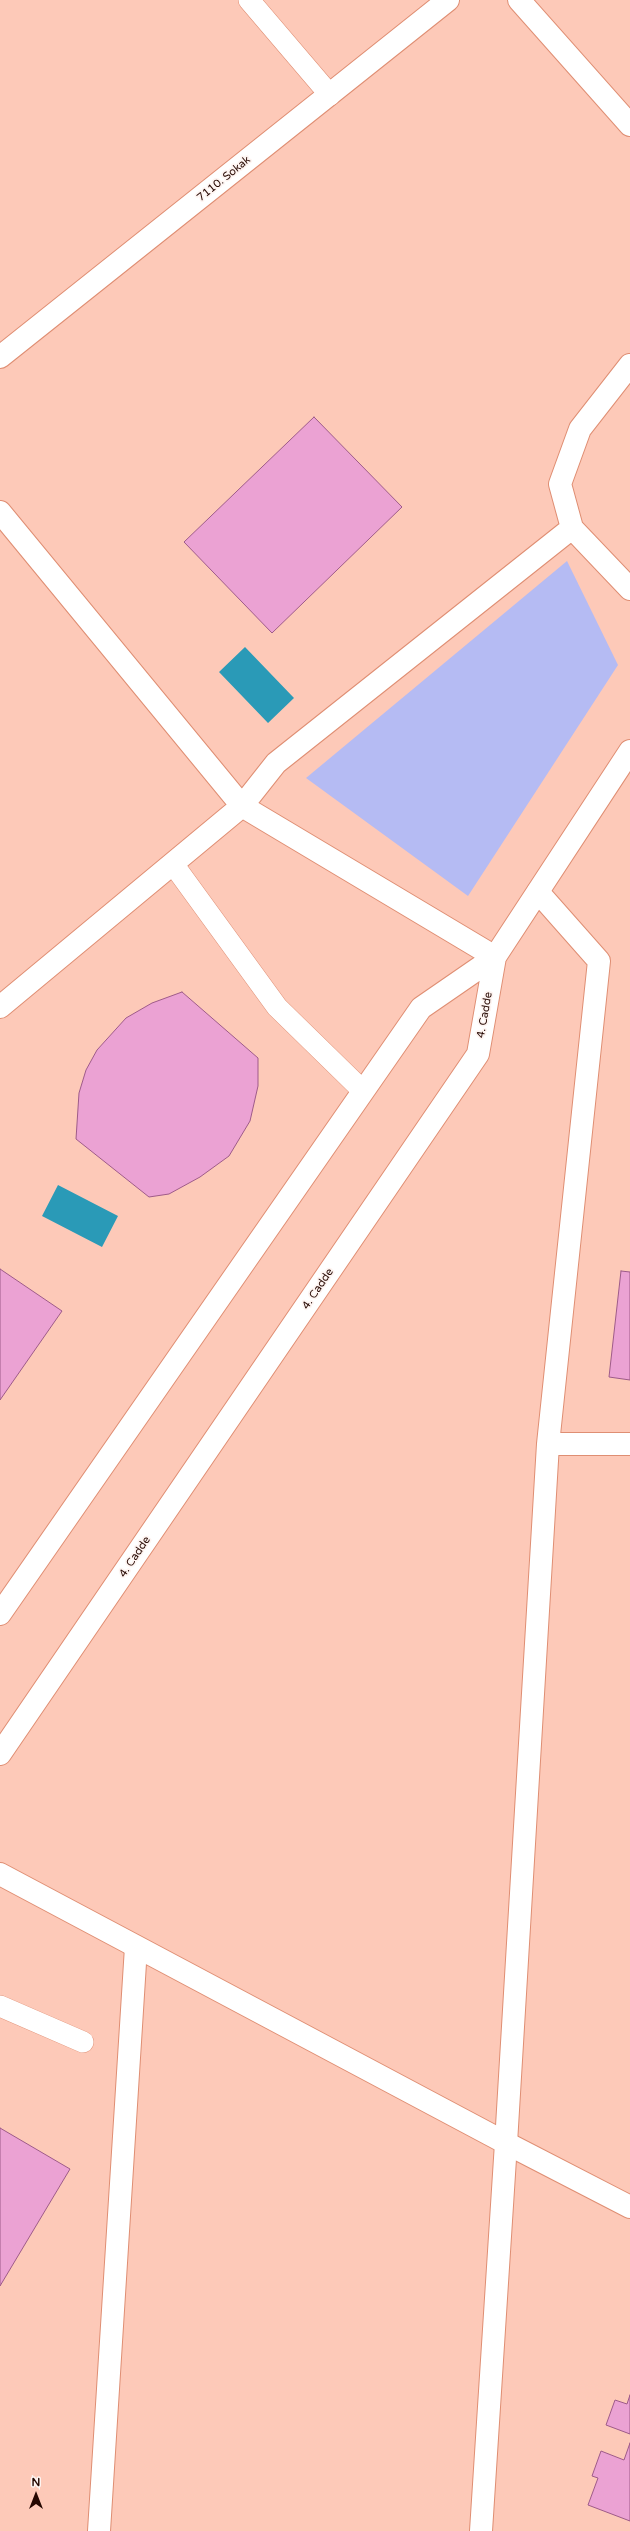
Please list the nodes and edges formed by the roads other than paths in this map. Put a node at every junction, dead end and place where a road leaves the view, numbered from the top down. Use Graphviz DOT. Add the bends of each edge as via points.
graph roads {
  1 [pos="249,0"];
  2 [pos="448,0"];
  3 [pos="519,0"];
  4 [pos="330,95"];
  5 [pos="630,125"];
  6 [pos="0,357"];
  7 [pos="630,365"];
  8 [pos="0,512"];
  9 [pos="572,528"];
  10 [pos="630,589"];
  11 [pos="630,751"];
  12 [pos="242,806"];
  13 [pos="172,864"];
  14 [pos="538,892"];
  15 [pos="495,957"];
  16 [pos="0,1007"];
  17 [pos="363,1091"];
  18 [pos="548,1444"];
  19 [pos="630,1444"];
  20 [pos="0,1614"];
  21 [pos="0,1754"];
  22 [pos="0,1874"];
  23 [pos="136,1947"];
  24 [pos="0,2006"];
  25 [pos="83,2042"];
  26 [pos="506,2144"];
  27 [pos="630,2207"];
  28 [pos="99,2531"];
  29 [pos="481,2531"];
  1 -- 4 [label="lane"];
  2 -- 4 [label="street, 7110. Sokak"];
  3 -- 5 [label="street"];
  4 -- 6 [label="street, 7110. Sokak"];
  7 -- 9 [label="street" via="577,436 560,484"];
  8 -- 12 [label="street"];
  9 -- 10 [label="street"];
  9 -- 12 [label="street" via="276,763"];
  11 -- 14 [label="street"];
  12 -- 13 [label="street"];
  12 -- 15 [label="street"];
  13 -- 16 [label="street"];
  13 -- 17 [label="lane" via="277,1007"];
  14 -- 15 [label="street"];
  14 -- 18 [label="street" via="599,961"];
  15 -- 17 [label="street" via="421,1008"];
  15 -- 21 [label="street, 4. Cadde" via="478,1054"];
  17 -- 20 [label="street"];
  18 -- 19 [label="street"];
  18 -- 26 [label="street"];
  22 -- 23 [label="street"];
  23 -- 26 [label="street"];
  23 -- 28 [label="street"];
  24 -- 25 [label="lane"];
  26 -- 27 [label="street"];
  26 -- 29 [label="street"];
}
